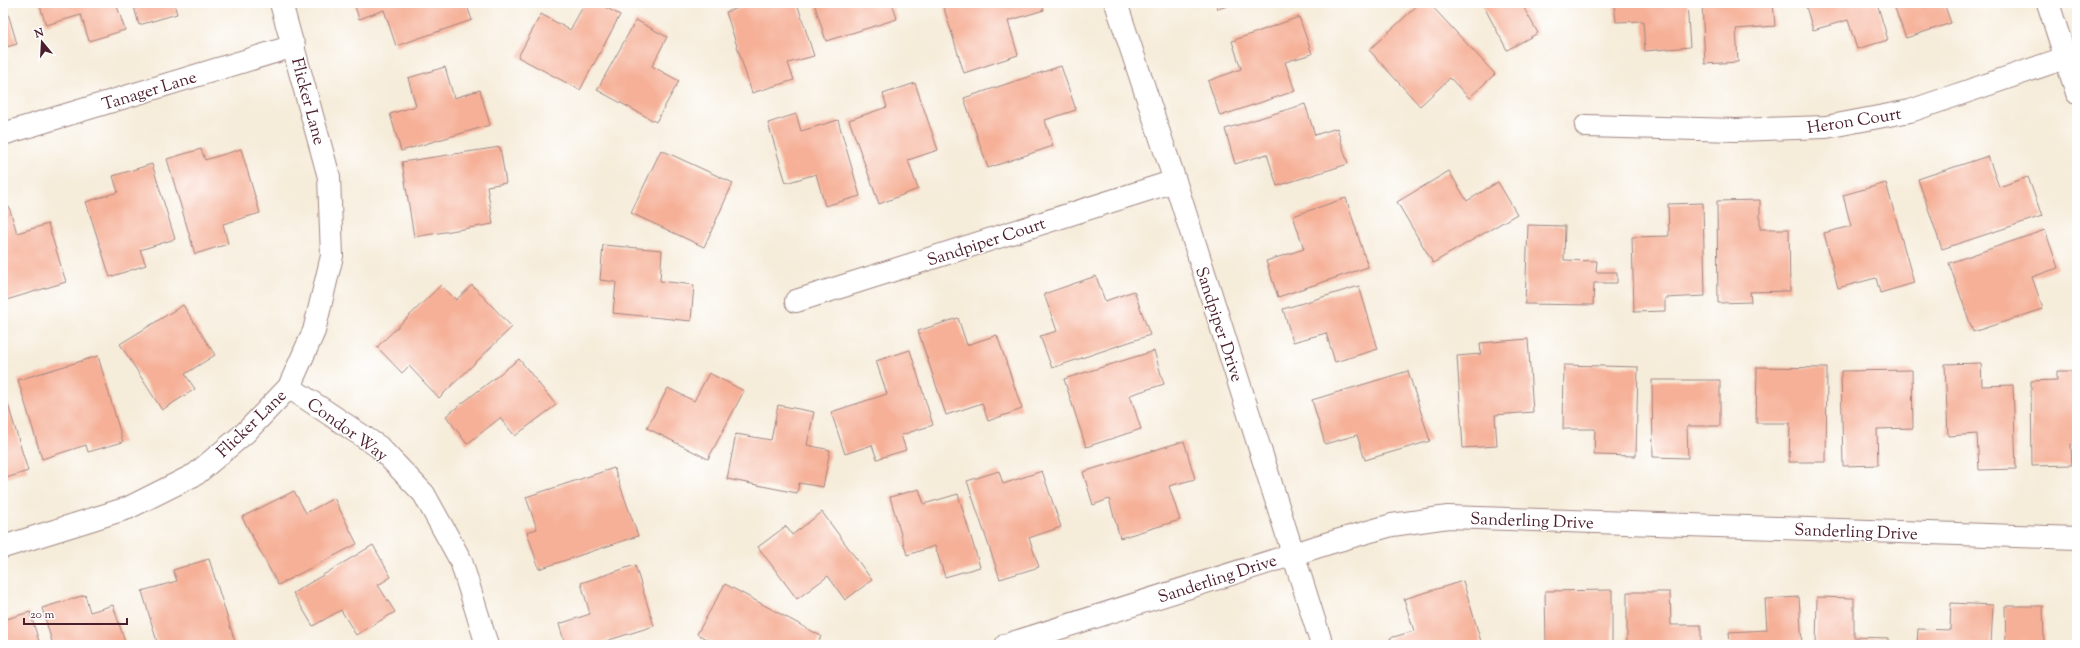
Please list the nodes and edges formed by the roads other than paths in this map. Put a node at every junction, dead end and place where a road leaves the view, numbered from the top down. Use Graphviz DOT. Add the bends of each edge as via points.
graph roads {
  1 [pos="281,3"];
  2 [pos="1116,3"];
  3 [pos="2048,3"];
  4 [pos="294,46"];
  5 [pos="2065,58"];
  6 [pos="2077,93"];
  7 [pos="1586,126"];
  8 [pos="3,134"];
  9 [pos="1175,181"];
  10 [pos="796,301"];
  11 [pos="289,387"];
  12 [pos="2077,538"];
  13 [pos="3,547"];
  14 [pos="1293,553"];
  15 [pos="488,645"];
  16 [pos="1006,645"];
  17 [pos="1322,645"];
  1 -- 4 [label="street, Flicker Lane"];
  2 -- 9 [label="street, Sandpiper Drive"];
  3 -- 5 [label="street"];
  4 -- 8 [label="street, Tanager Lane"];
  4 -- 11 [label="street, Flicker Lane" via="329,177 332,256 314,331"];
  5 -- 6 [label="street"];
  5 -- 7 [label="street, Heron Court" via="1910,111 1826,127 1736,130"];
  9 -- 10 [label="street, Sandpiper Court"];
  9 -- 14 [label="street, Sandpiper Drive"];
  11 -- 13 [label="street, Flicker Lane" via="246,432 196,474 128,508"];
  11 -- 15 [label="street, Condor Way" via="379,447 424,494 460,561"];
  12 -- 14 [label="street, Sanderling Drive" via="1448,518 1392,525"];
  14 -- 16 [label="street, Sanderling Drive"];
  14 -- 17 [label="street, Sandpiper Drive"];
}
